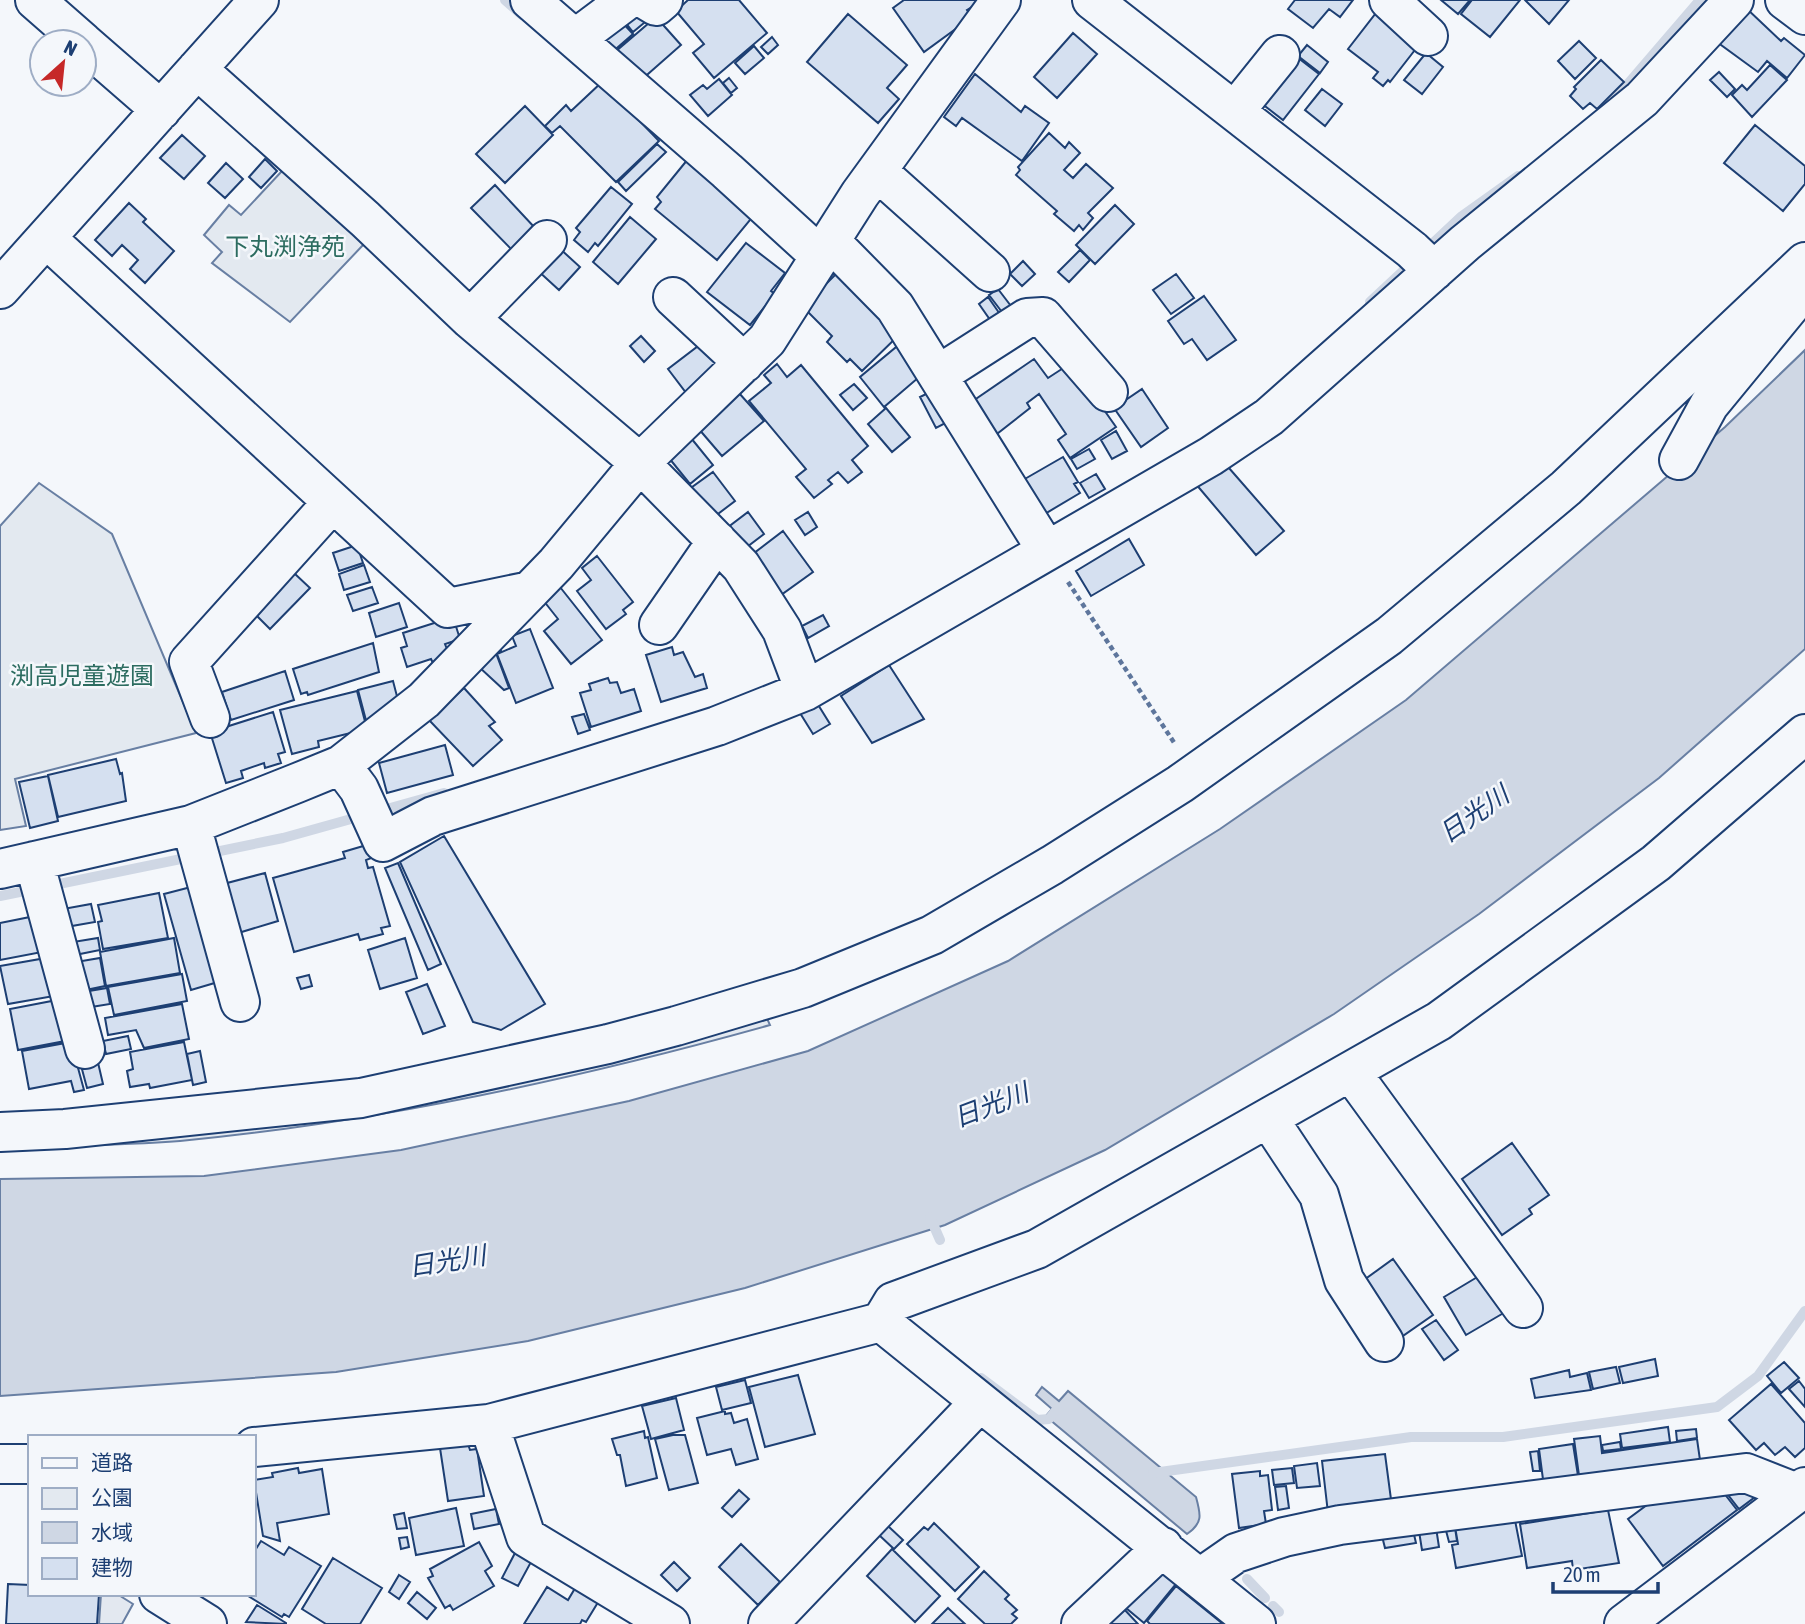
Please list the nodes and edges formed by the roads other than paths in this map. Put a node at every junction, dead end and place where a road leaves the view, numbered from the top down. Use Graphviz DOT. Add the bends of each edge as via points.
graph roads {
  1 [pos="35,0"];
  2 [pos="259,0"];
  3 [pos="530,0"];
  4 [pos="627,0"];
  5 [pos="646,0"];
  6 [pos="663,0"];
  7 [pos="1001,0"];
  8 [pos="1092,0"];
  9 [pos="1389,0"];
  10 [pos="1734,0"];
  11 [pos="1784,0"];
  12 [pos="1805,15"];
  13 [pos="68,28"];
  14 [pos="1428,36"];
  15 [pos="575,39"];
  16 [pos="98,54"];
  17 [pos="1280,54"];
  18 [pos="197,69"];
  19 [pos="161,110"];
  20 [pos="1235,111"];
  21 [pos="877,171"];
  22 [pos="46,238"];
  23 [pos="547,240"];
  24 [pos="825,249"];
  25 [pos="1425,262"];
  26 [pos="1802,265"];
  27 [pos="990,272"];
  28 [pos="3,281"];
  29 [pos="673,297"];
  30 [pos="470,319"];
  31 [pos="744,363"];
  32 [pos="938,375"];
  33 [pos="1108,392"];
  34 [pos="1679,460"];
  35 [pos="640,463"];
  36 [pos="333,502"];
  37 [pos="1040,540"];
  38 [pos="716,541"];
  39 [pos="530,591"];
  40 [pos="659,625"];
  41 [pos="800,677"];
  42 [pos="210,719"];
  43 [pos="1805,734"];
  44 [pos="350,777"];
  45 [pos="197,846"];
  46 [pos="29,875"];
  47 [pos="240,1002"];
  48 [pos="85,1049"];
  49 [pos="1351,1072"];
  50 [pos="1268,1118"];
  51 [pos="0,1132"];
  52 [pos="1522,1308"];
  53 [pos="881,1322"];
  54 [pos="1384,1342"];
  55 [pos="980,1402"];
  56 [pos="489,1424"];
  57 [pos="256,1447"];
  58 [pos="0,1464"];
  59 [pos="28,1464"];
  60 [pos="1801,1490"];
  61 [pos="1163,1547"];
  62 [pos="1200,1578"];
  63 [pos="162,1596"];
  64 [pos="207,1624"];
  65 [pos="670,1624"];
  66 [pos="768,1624"];
  67 [pos="1081,1624"];
  68 [pos="1255,1624"];
  69 [pos="1624,1624"];
  1 -- 13 [label="street"];
  2 -- 18 [label="street"];
  3 -- 15 [label="street"];
  4 -- 15 [label="street"];
  5 -- 6 [label="street" via="656,6"];
  7 -- 21 [label="street"];
  8 -- 20 [label="street"];
  9 -- 14 [label="street"];
  10 -- 25 [label="street" via="1642,99 1465,243"];
  11 -- 12 [label="street"];
  15 -- 24 [label="street"];
  16 -- 19 [label="street"];
  17 -- 20 [label="street"];
  18 -- 19 [label="street"];
  18 -- 30 [label="street"];
  19 -- 22 [label="street"];
  20 -- 25 [label="street"];
  21 -- 24 [label="street"];
  21 -- 27 [label="street"];
  22 -- 28 [label="street"];
  22 -- 36 [label="street"];
  23 -- 30 [label="street"];
  24 -- 31 [label="street" via="767,340"];
  24 -- 32 [label="street" via="895,307"];
  25 -- 37 [label="street" via="1269,417 1211,456"];
  26 -- 34 [label="street" via="1791,305 1709,405"];
  26 -- 51 [label="street" via="1566,488 1389,636 1180,784 932,935 803,988 676,1026 361,1098"];
  29 -- 31 [label="street"];
  30 -- 35 [label="street"];
  31 -- 35 [label="street"];
  32 -- 33 [label="street" via="1027,318 1043,317"];
  32 -- 37 [label="street"];
  35 -- 38 [label="street"];
  35 -- 39 [label="street"];
  36 -- 39 [label="street" via="448,608"];
  36 -- 42 [label="street" via="189,662"];
  37 -- 41 [label="street"];
  38 -- 40 [label="street"];
  38 -- 41 [label="street" via="741,566 782,630"];
  39 -- 44 [label="street"];
  41 -- 44 [label="street" via="717,726 433,816 383,842"];
  43 -- 49 [label="street" via="1656,863 1440,1021"];
  44 -- 45 [label="street"];
  45 -- 46 [label="street"];
  45 -- 47 [label="street"];
  46 -- 48 [label="street"];
  49 -- 50 [label="street"];
  49 -- 52 [label="street"];
  50 -- 53 [label="street" via="1037,1249 893,1302"];
  50 -- 54 [label="street" via="1319,1195 1344,1280"];
  53 -- 55 [label="street"];
  53 -- 56 [label="street"];
  55 -- 61 [label="street"];
  55 -- 66 [label="street"];
  56 -- 57 [label="street"];
  56 -- 65 [label="street" via="526,1537"];
  58 -- 59 [label="street"];
  60 -- 62 [label="street" via="1746,1473 1340,1525 1236,1552"];
  60 -- 69 [label="street"];
  61 -- 62 [label="street"];
  61 -- 67 [label="street"];
  62 -- 68 [label="street"];
  63 -- 64 [label="street"];
}
